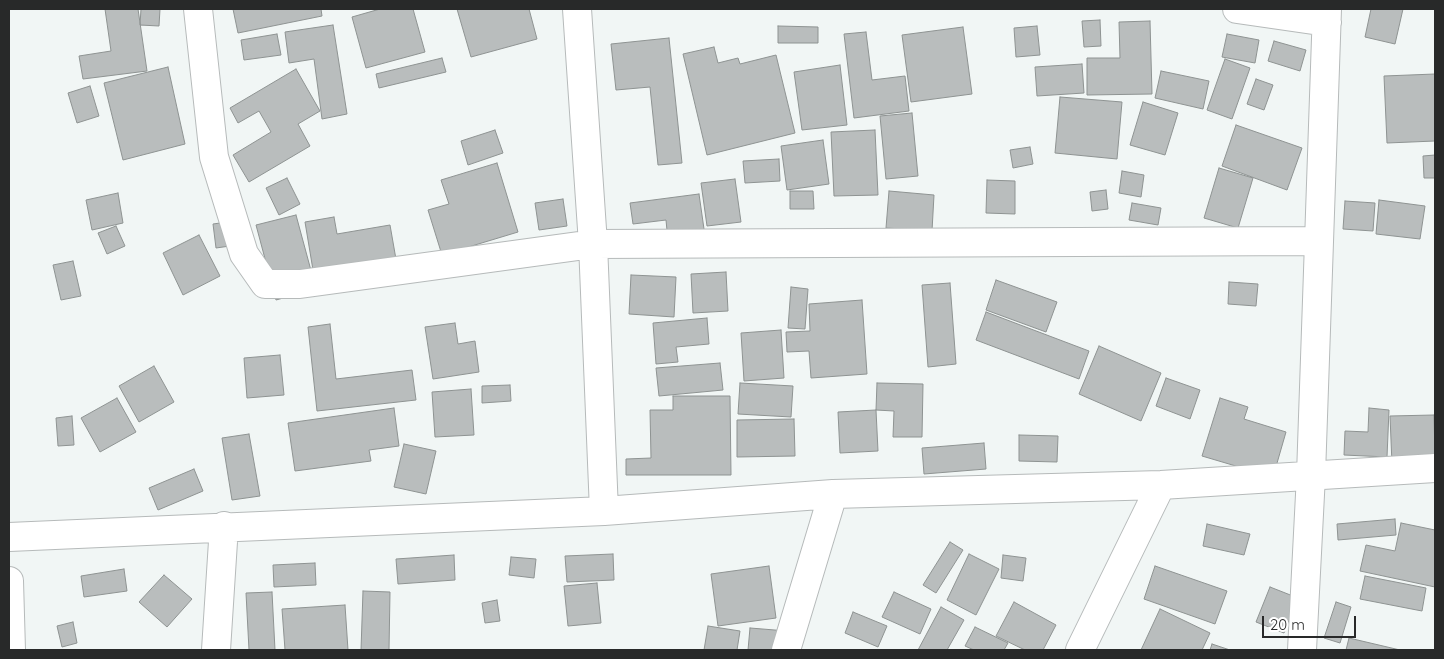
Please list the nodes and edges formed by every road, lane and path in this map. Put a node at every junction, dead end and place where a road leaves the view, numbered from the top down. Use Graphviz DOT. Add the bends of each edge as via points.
graph roads {
  1 [pos="198,9"];
  2 [pos="577,9"];
  3 [pos="1236,9"];
  4 [pos="1327,15"];
  5 [pos="1319,241"];
  6 [pos="593,244"];
  7 [pos="1435,468"];
  8 [pos="1311,475"];
  9 [pos="1161,485"];
  10 [pos="833,494"];
  11 [pos="604,511"];
  12 [pos="224,526"];
  13 [pos="9,537"];
  14 [pos="9,581"];
  15 [pos="11,650"];
  16 [pos="216,650"];
  17 [pos="786,650"];
  18 [pos="1080,650"];
  19 [pos="1302,650"];
  1 -- 6 [label="street" via="214,157 244,254 266,284 300,284"];
  2 -- 6 [label="street"];
  3 -- 4 [label="street"];
  4 -- 5 [label="street"];
  5 -- 6 [label="street"];
  5 -- 8 [label="street"];
  6 -- 11 [label="street"];
  7 -- 8 [label="street"];
  8 -- 9 [label="street"];
  8 -- 19 [label="street"];
  9 -- 10 [label="street"];
  9 -- 18 [label="street"];
  10 -- 11 [label="street"];
  10 -- 17 [label="street"];
  11 -- 12 [label="street"];
  12 -- 13 [label="street"];
  12 -- 16 [label="street"];
  14 -- 15 [label="street"];
}
